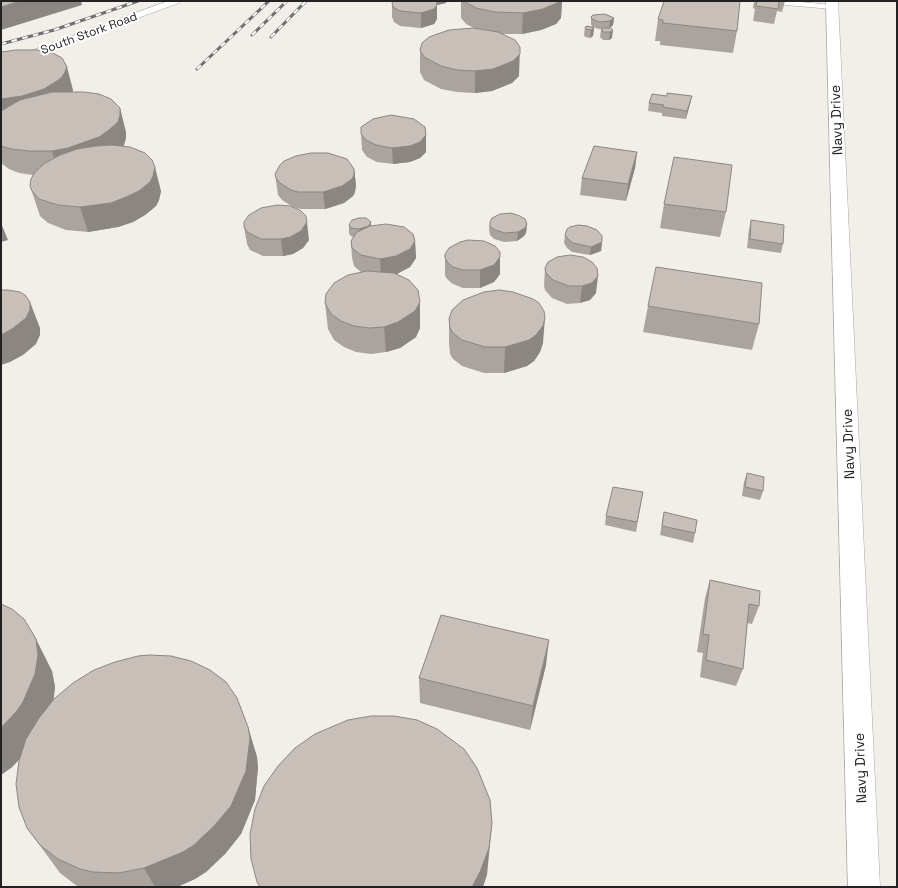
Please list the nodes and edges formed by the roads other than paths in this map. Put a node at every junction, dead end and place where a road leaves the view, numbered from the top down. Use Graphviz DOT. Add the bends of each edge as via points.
graph roads {
  1 [pos="176,1"];
  2 [pos="762,1"];
  3 [pos="832,4"];
  4 [pos="1,65"];
  5 [pos="864,887"];
  1 -- 4 [label="lane, South Stork Road"];
  2 -- 3 [label="lane"];
  3 -- 5 [label="street, Navy Drive"];
}
